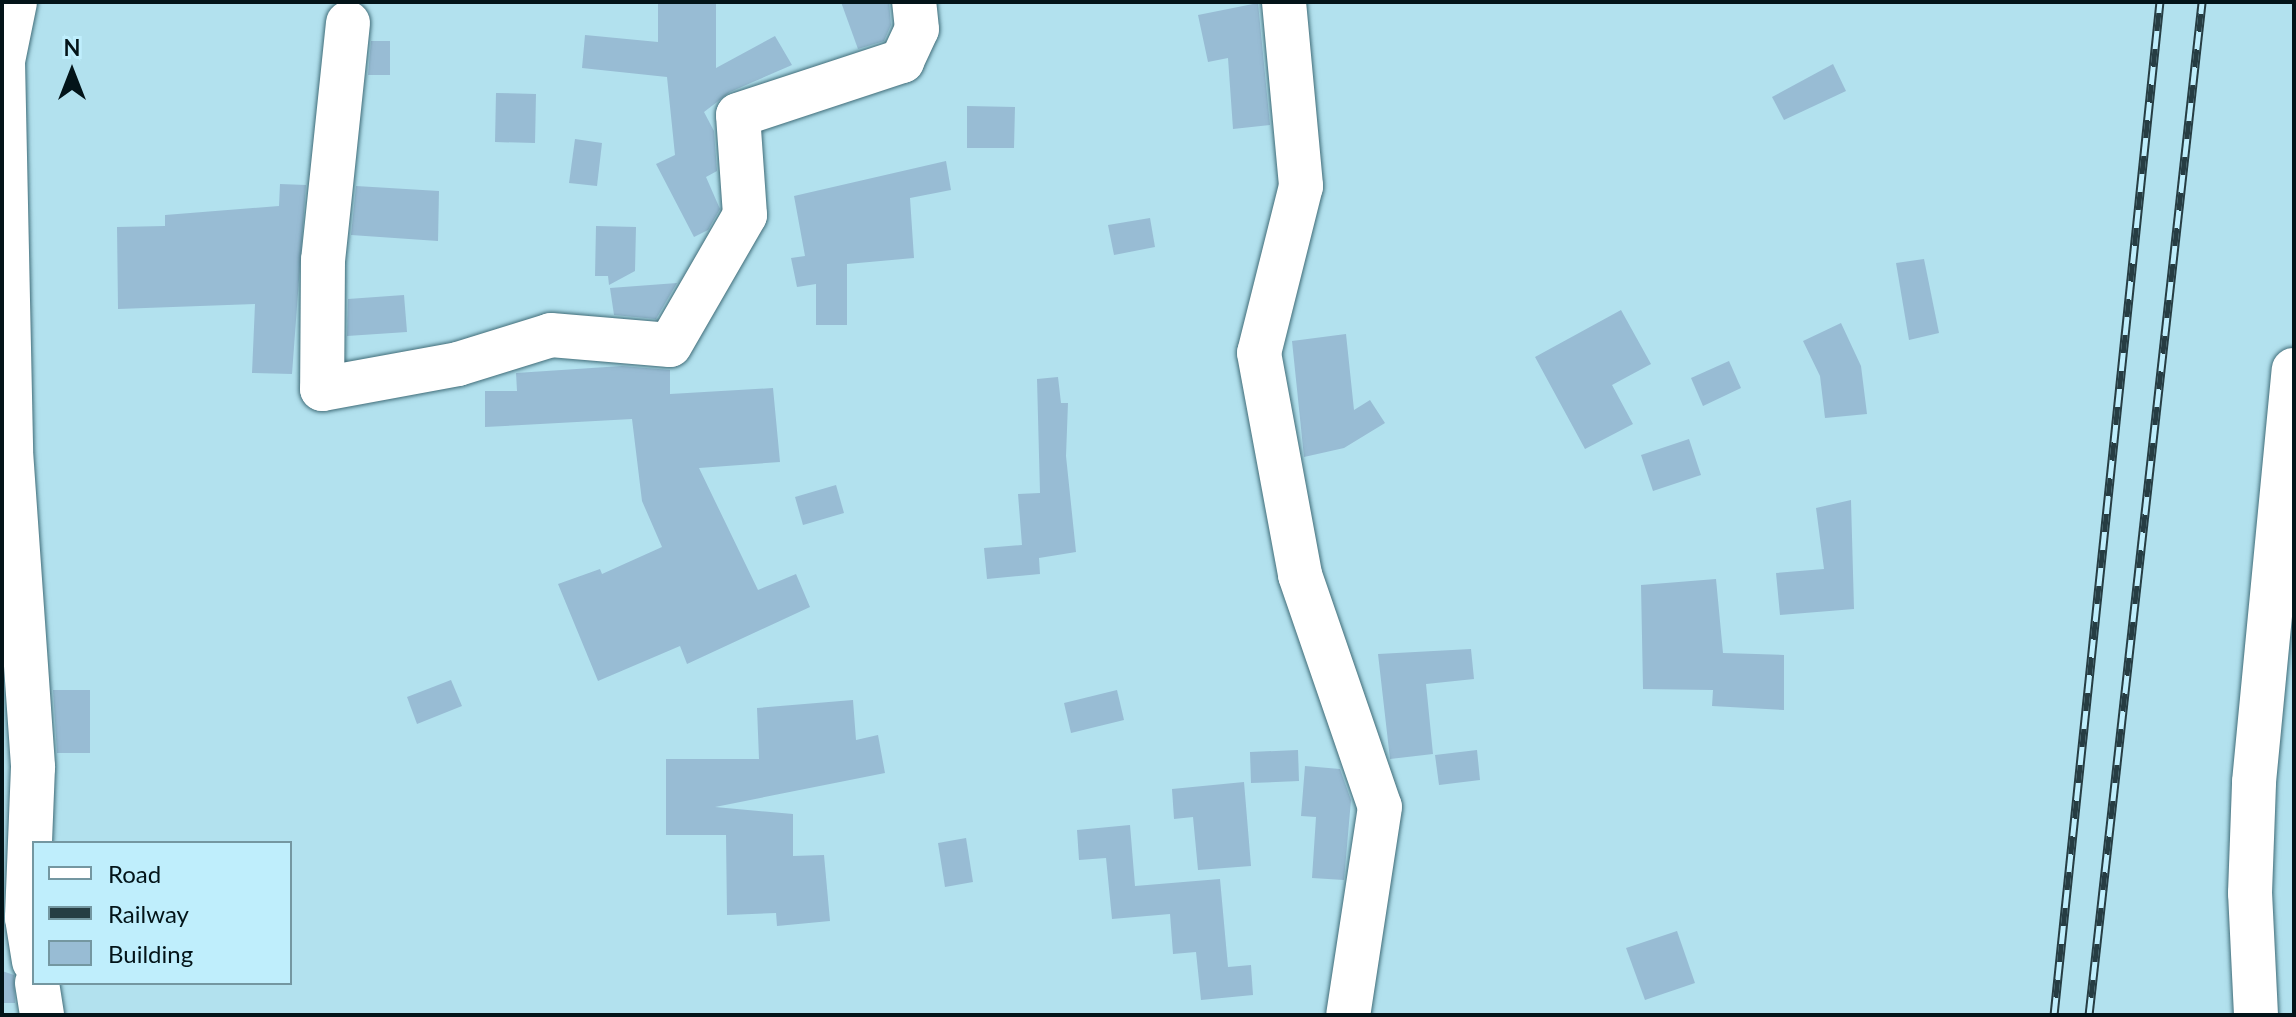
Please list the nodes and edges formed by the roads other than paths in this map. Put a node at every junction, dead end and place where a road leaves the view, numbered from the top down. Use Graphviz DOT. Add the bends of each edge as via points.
graph roads {
  1 [pos="15,2"];
  2 [pos="914,2"];
  3 [pos="1284,2"];
  4 [pos="348,23"];
  5 [pos="2,61"];
  6 [pos="2294,370"];
  7 [pos="14,649"];
  8 [pos="32,949"];
  9 [pos="37,985"];
  10 [pos="42,1015"];
  11 [pos="1348,1015"];
  12 [pos="2256,1015"];
  1 -- 5 [label="street"];
  2 -- 4 [label="street" via="917,29 902,61 738,115 745,215 670,345 551,335 458,364 322,389 323,260"];
  3 -- 11 [label="street" via="1301,186 1259,353 1300,575 1380,807"];
  5 -- 7 [label="street"];
  6 -- 12 [label="street" via="2254,782 2250,893"];
  7 -- 8 [label="street" via="33,767 27,918"];
  9 -- 10 [label="street"];
}
